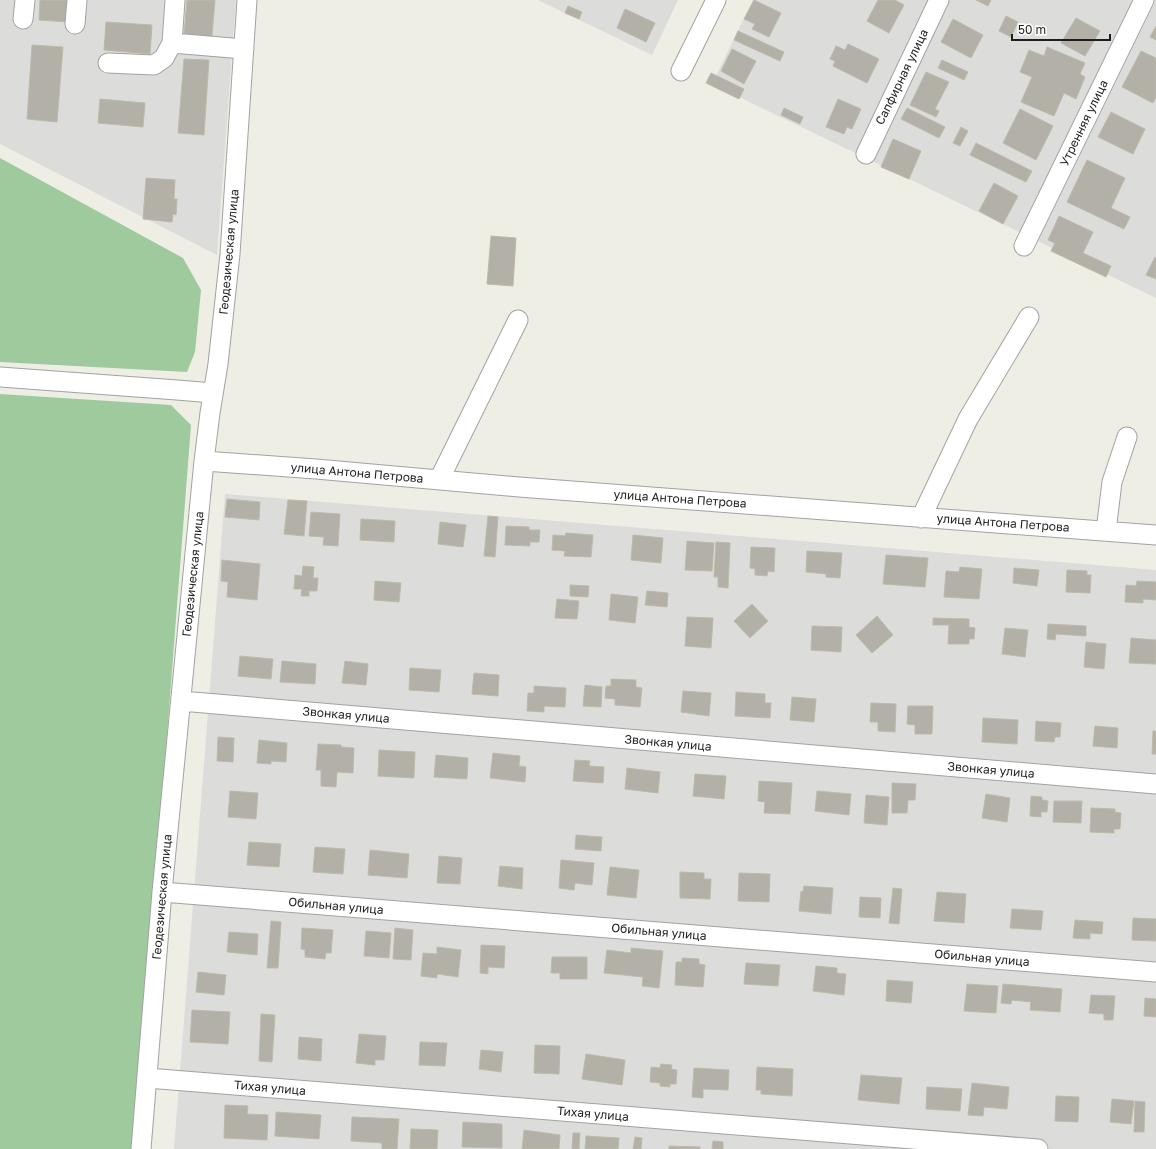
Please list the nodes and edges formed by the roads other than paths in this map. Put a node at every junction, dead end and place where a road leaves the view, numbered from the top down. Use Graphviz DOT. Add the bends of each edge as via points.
graph roads {
  1 [pos="24,0"];
  2 [pos="77,0"];
  3 [pos="175,0"];
  4 [pos="248,0"];
  5 [pos="716,0"];
  6 [pos="939,0"];
  7 [pos="1144,0"];
  8 [pos="23,19"];
  9 [pos="75,24"];
  10 [pos="172,43"];
  11 [pos="244,49"];
  12 [pos="108,63"];
  13 [pos="681,71"];
  14 [pos="866,154"];
  15 [pos="1024,246"];
  16 [pos="1029,316"];
  17 [pos="518,320"];
  18 [pos="0,377"];
  19 [pos="213,393"];
  20 [pos="1127,437"];
  21 [pos="204,461"];
  22 [pos="439,480"];
  23 [pos="921,518"];
  24 [pos="1106,531"];
  25 [pos="1156,535"];
  26 [pos="181,701"];
  27 [pos="1156,784"];
  28 [pos="162,892"];
  29 [pos="1156,972"];
  30 [pos="147,1078"];
  31 [pos="141,1149"];
  32 [pos="1038,1149"];
  1 -- 8 [label="street"];
  2 -- 9 [label="street"];
  3 -- 10 [label="street"];
  4 -- 11 [label="street, Геодезическая улица"];
  5 -- 13 [label="street"];
  6 -- 14 [label="street, Сапфирная улица"];
  7 -- 15 [label="street, Утренняя улица"];
  10 -- 11 [label="street"];
  10 -- 12 [label="street" via="164,58 154,65"];
  11 -- 19 [label="street, Геодезическая улица" via="230,254"];
  16 -- 23 [label="street" via="968,420"];
  17 -- 22 [label="street"];
  18 -- 19 [label="street"];
  19 -- 21 [label="street, Геодезическая улица"];
  20 -- 24 [label="street" via="1112,482"];
  21 -- 22 [label="street, улица Антона Петрова"];
  21 -- 26 [label="street, Геодезическая улица"];
  22 -- 23 [label="street, улица Антона Петрова"];
  23 -- 24 [label="street, улица Антона Петрова"];
  24 -- 25 [label="street, улица Антона Петрова"];
  26 -- 27 [label="street, Звонкая улица"];
  26 -- 28 [label="street, Геодезическая улица"];
  28 -- 29 [label="street, Обильная улица"];
  28 -- 30 [label="street, Геодезическая улица"];
  30 -- 31 [label="street, Геодезическая улица"];
  30 -- 32 [label="street, Тихая улица"];
}
